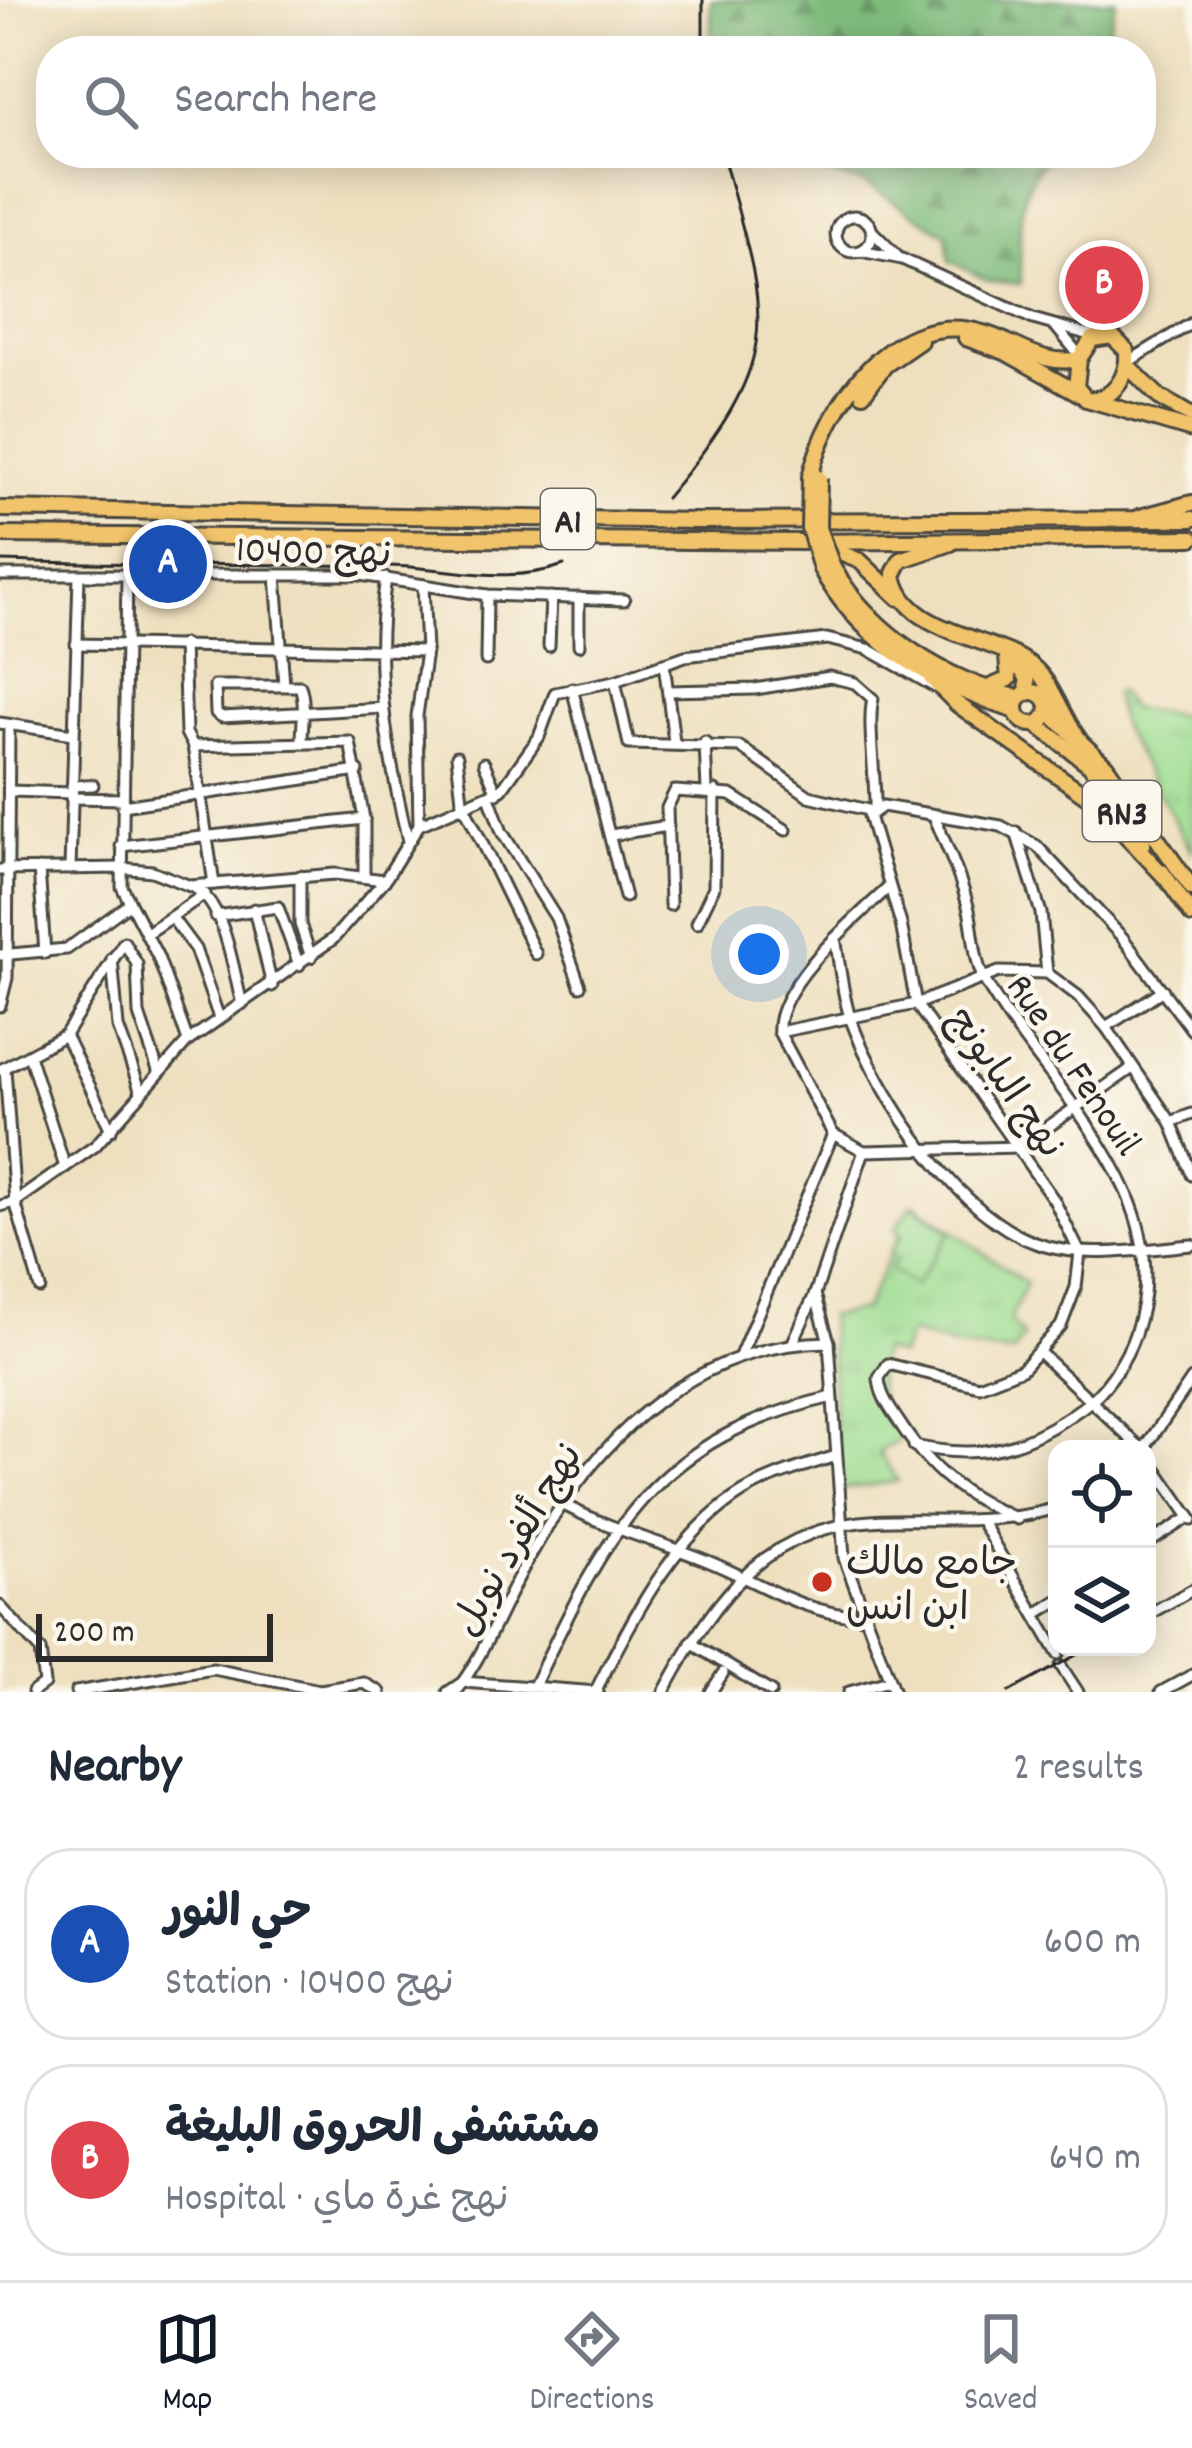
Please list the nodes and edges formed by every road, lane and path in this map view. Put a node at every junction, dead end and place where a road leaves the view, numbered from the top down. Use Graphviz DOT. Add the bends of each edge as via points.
graph roads {
  1 [pos="872,231"];
  2 [pos="860,251"];
  3 [pos="902,259"];
  4 [pos="1188,326"];
  5 [pos="1056,327"];
  6 [pos="1097,337"];
  7 [pos="1080,357"];
  8 [pos="1127,359"];
  9 [pos="1085,398"];
  10 [pos="1192,416"];
  11 [pos="1192,430"];
  12 [pos="814,477"];
  13 [pos="1192,503"];
  14 [pos="0,509"];
  15 [pos="1192,519"];
  16 [pos="1137,520"];
  17 [pos="0,535"];
  18 [pos="1192,538"];
  19 [pos="959,539"];
  20 [pos="802,542"];
  21 [pos="827,568"];
  22 [pos="0,574"];
  23 [pos="276,575"];
  24 [pos="79,576"];
  25 [pos="128,578"];
  26 [pos="386,578"];
  27 [pos="423,585"];
  28 [pos="487,596"];
  29 [pos="551,597"];
  30 [pos="579,598"];
  31 [pos="624,600"];
  32 [pos="76,644"];
  33 [pos="129,644"];
  34 [pos="183,644"];
  35 [pos="285,644"];
  36 [pos="579,645"];
  37 [pos="550,646"];
  38 [pos="379,648"];
  39 [pos="426,650"];
  40 [pos="1007,657"];
  41 [pos="486,660"];
  42 [pos="664,663"];
  43 [pos="614,681"];
  44 [pos="284,685"];
  45 [pos="936,685"];
  46 [pos="572,688"];
  47 [pos="983,689"];
  48 [pos="668,691"];
  49 [pos="1021,701"];
  50 [pos="384,708"];
  51 [pos="1048,711"];
  52 [pos="302,712"];
  53 [pos="4,724"];
  54 [pos="1036,724"];
  55 [pos="74,734"];
  56 [pos="1078,739"];
  57 [pos="302,742"];
  58 [pos="674,742"];
  59 [pos="705,742"];
  60 [pos="193,746"];
  61 [pos="457,756"];
  62 [pos="484,763"];
  63 [pos="358,771"];
  64 [pos="93,785"];
  65 [pos="711,791"];
  66 [pos="72,792"];
  67 [pos="494,796"];
  68 [pos="202,797"];
  69 [pos="7,798"];
  70 [pos="123,802"];
  71 [pos="464,808"];
  72 [pos="874,810"];
  73 [pos="934,816"];
  74 [pos="364,819"];
  75 [pos="419,825"];
  76 [pos="668,826"];
  77 [pos="785,830"];
  78 [pos="1016,831"];
  79 [pos="502,832"];
  80 [pos="610,835"];
  81 [pos="209,836"];
  82 [pos="408,841"];
  83 [pos="480,841"];
  84 [pos="121,846"];
  85 [pos="1036,846"];
  86 [pos="1025,855"];
  87 [pos="121,868"];
  88 [pos="39,869"];
  89 [pos="70,869"];
  90 [pos="5,870"];
  91 [pos="364,875"];
  92 [pos="300,876"];
  93 [pos="1165,877"];
  94 [pos="386,880"];
  95 [pos="239,882"];
  96 [pos="214,884"];
  97 [pos="190,886"];
  98 [pos="889,887"];
  99 [pos="1192,889"];
  100 [pos="205,894"];
  101 [pos="625,897"];
  102 [pos="129,904"];
  103 [pos="670,905"];
  104 [pos="249,910"];
  105 [pos="1192,915"];
  106 [pos="216,916"];
  107 [pos="172,918"];
  108 [pos="697,922"];
  109 [pos="148,933"];
  110 [pos="835,938"];
  111 [pos="44,953"];
  112 [pos="3,954"];
  113 [pos="536,955"];
  114 [pos="311,957"];
  115 [pos="112,958"];
  116 [pos="299,965"];
  117 [pos="1047,973"];
  118 [pos="982,977"];
  119 [pos="272,986"];
  120 [pos="580,986"];
  121 [pos="1162,990"];
  122 [pos="242,1004"];
  123 [pos="916,1004"];
  124 [pos="0,1006"];
  125 [pos="219,1018"];
  126 [pos="851,1020"];
  127 [pos="1106,1028"];
  128 [pos="1192,1030"];
  129 [pos="779,1032"];
  130 [pos="65,1035"];
  131 [pos="188,1041"];
  132 [pos="29,1055"];
  133 [pos="2,1070"];
  134 [pos="158,1070"];
  135 [pos="1132,1070"];
  136 [pos="141,1092"];
  137 [pos="1076,1109"];
  138 [pos="1192,1114"];
  139 [pos="1171,1122"];
  140 [pos="111,1130"];
  141 [pos="833,1134"];
  142 [pos="1019,1147"];
  143 [pos="864,1150"];
  144 [pos="922,1150"];
  145 [pos="65,1167"];
  146 [pos="1192,1175"];
  147 [pos="14,1202"];
  148 [pos="0,1206"];
  149 [pos="1192,1245"];
  150 [pos="1148,1248"];
  151 [pos="1080,1253"];
  152 [pos="40,1288"];
  153 [pos="815,1294"];
  154 [pos="793,1342"];
  155 [pos="829,1342"];
  156 [pos="1041,1354"];
  157 [pos="740,1356"];
  158 [pos="1192,1379"];
  159 [pos="832,1397"];
  160 [pos="1188,1397"];
  161 [pos="1092,1401"];
  162 [pos="1133,1440"];
  163 [pos="1153,1440"];
  164 [pos="914,1445"];
  165 [pos="836,1456"];
  166 [pos="1156,1468"];
  167 [pos="964,1495"];
  168 [pos="564,1504"];
  169 [pos="1048,1510"];
  170 [pos="1017,1519"];
  171 [pos="1191,1519"];
  172 [pos="838,1521"];
  173 [pos="955,1522"];
  174 [pos="982,1522"];
  175 [pos="618,1533"];
  176 [pos="1156,1539"];
  177 [pos="681,1552"];
  178 [pos="740,1578"];
  179 [pos="1192,1590"];
  180 [pos="0,1606"];
  181 [pos="1048,1606"];
  182 [pos="1156,1610"];
  183 [pos="1036,1614"];
  184 [pos="864,1617"];
  185 [pos="1048,1636"];
  186 [pos="691,1642"];
  187 [pos="1061,1666"];
  188 [pos="723,1673"];
  189 [pos="1192,1676"];
  190 [pos="463,1682"];
  191 [pos="535,1684"];
  192 [pos="892,1687"];
  193 [pos="42,1690"];
  194 [pos="320,1691"];
  195 [pos="76,1692"];
  196 [pos="380,1692"];
  197 [pos="452,1692"];
  198 [pos="596,1692"];
  199 [pos="664,1692"];
  200 [pos="710,1692"];
  201 [pos="771,1692"];
  202 [pos="849,1692"];
  203 [pos="1078,1692"];
  204 [pos="1161,1692"];
  1 -- 2 [label="street"];
  1 -- 2 [label="street" via="861,217 839,224 840,245"];
  1 -- 3 [label="street"];
  2 -- 3 [label="street"];
  3 -- 5 [label="street"];
  4 -- 8 [label="street"];
  5 -- 6 [label="street"];
  5 -- 7 [label="street"];
  6 -- 7 [label="highway"];
  6 -- 8 [label="highway" via="1117,339"];
  7 -- 9 [label="highway"];
  7 -- 12 [label="highway" via="1044,359 959,328 908,337 864,374 825,436"];
  8 -- 9 [label="highway" via="1113,391"];
  8 -- 10 [label="highway" via="1152,392"];
  9 -- 11 [label="highway"];
  9 -- 12 [label="highway" via="980,342 921,341 872,380"];
  12 -- 21 [label="highway, bridge" via="808,528"];
  13 -- 16 [label="highway"];
  14 -- 16 [label="highway, A1"];
  15 -- 16 [label="highway, A1"];
  17 -- 20 [label="highway, A1"];
  18 -- 19 [label="highway, A1"];
  19 -- 20 [label="highway, A1"];
  19 -- 56 [label="highway" via="901,560 898,588 949,634 1000,647 1035,668"];
  20 -- 40 [label="highway" via="860,561 946,640"];
  21 -- 45 [label="highway" via="866,626"];
  21 -- 47 [label="highway" via="888,632"];
  22 -- 24 [label="street, نهج 10400"];
  23 -- 25 [label="street, نهج 10400"];
  23 -- 26 [label="street, نهج 10400"];
  23 -- 35 [label="street"];
  24 -- 25 [label="street, نهج 10400"];
  24 -- 32 [label="street"];
  25 -- 33 [label="street"];
  26 -- 27 [label="street, نهج 10400"];
  26 -- 38 [label="street"];
  27 -- 28 [label="street, نهج 10400"];
  27 -- 39 [label="street"];
  28 -- 29 [label="street, نهج 10400"];
  28 -- 41 [label="street"];
  29 -- 30 [label="street, نهج 10400"];
  29 -- 37 [label="street"];
  30 -- 31 [label="street, نهج 10400"];
  30 -- 36 [label="street"];
  32 -- 33 [label="street"];
  32 -- 55 [label="street"];
  33 -- 34 [label="street"];
  33 -- 70 [label="street"];
  34 -- 35 [label="street"];
  34 -- 60 [label="street"];
  35 -- 38 [label="street"];
  35 -- 44 [label="street"];
  38 -- 39 [label="street"];
  38 -- 50 [label="street"];
  39 -- 75 [label="street" via="417,716"];
  40 -- 47 [label="highway" via="1009,680"];
  40 -- 49 [label="highway" via="1024,672"];
  42 -- 43 [label="street"];
  42 -- 45 [label="street" via="838,640"];
  42 -- 48 [label="street"];
  43 -- 46 [label="street"];
  43 -- 58 [label="street" via="624,740"];
  44 -- 52 [label="street" via="302,687"];
  44 -- 52 [label="street" via="216,685 219,717"];
  45 -- 49 [label="highway"];
  45 -- 93 [label="highway" via="1094,801"];
  46 -- 67 [label="street" via="552,697 539,736"];
  46 -- 80 [label="street"];
  47 -- 49 [label="highway"];
  48 -- 58 [label="street"];
  48 -- 72 [label="street, نهج البابونج" via="819,678 855,683 873,699"];
  49 -- 51 [label="highway, RN3" via="1041,695"];
  49 -- 54 [label="highway, RN3" via="1025,723"];
  50 -- 52 [label="street"];
  50 -- 82 [label="street"];
  51 -- 54 [label="highway"];
  51 -- 56 [label="highway, RN3"];
  52 -- 57 [label="street"];
  53 -- 55 [label="street"];
  53 -- 69 [label="street"];
  54 -- 93 [label="highway, RN3" via="1090,765"];
  55 -- 66 [label="street"];
  56 -- 99 [label="highway, RN3"];
  57 -- 60 [label="street"];
  57 -- 63 [label="street" via="350,742"];
  58 -- 59 [label="street"];
  59 -- 65 [label="street"];
  59 -- 72 [label="street" via="754,753 808,796"];
  60 -- 68 [label="street"];
  61 -- 71 [label="street"];
  62 -- 67 [label="street"];
  63 -- 68 [label="street"];
  63 -- 74 [label="street"];
  64 -- 66 [label="street"];
  65 -- 76 [label="street" via="675,791"];
  65 -- 77 [label="street"];
  65 -- 108 [label="street" via="714,887"];
  66 -- 69 [label="street"];
  66 -- 70 [label="street"];
  66 -- 89 [label="street"];
  67 -- 71 [label="street"];
  67 -- 79 [label="street"];
  68 -- 70 [label="street"];
  68 -- 81 [label="street"];
  69 -- 90 [label="street"];
  70 -- 84 [label="street"];
  71 -- 75 [label="street"];
  71 -- 83 [label="street"];
  72 -- 73 [label="street"];
  72 -- 98 [label="street, نهج البابونج" via="868,822"];
  73 -- 78 [label="street"];
  73 -- 118 [label="street, Rue du Fenouil" via="965,897"];
  74 -- 81 [label="street"];
  74 -- 91 [label="street"];
  75 -- 82 [label="street"];
  76 -- 80 [label="street"];
  76 -- 103 [label="street"];
  78 -- 85 [label="street"];
  78 -- 86 [label="street"];
  79 -- 83 [label="street"];
  79 -- 120 [label="street" via="546,898"];
  80 -- 101 [label="street"];
  81 -- 84 [label="street"];
  81 -- 96 [label="street"];
  82 -- 94 [label="street"];
  83 -- 113 [label="street"];
  84 -- 87 [label="street"];
  85 -- 86 [label="street"];
  85 -- 121 [label="street"];
  86 -- 117 [label="street"];
  87 -- 89 [label="street"];
  87 -- 97 [label="street"];
  87 -- 102 [label="street"];
  88 -- 89 [label="street"];
  88 -- 90 [label="street"];
  88 -- 111 [label="street"];
  90 -- 112 [label="street"];
  91 -- 92 [label="street"];
  91 -- 94 [label="street"];
  92 -- 95 [label="street"];
  92 -- 114 [label="street" via="300,924"];
  93 -- 105 [label="highway, RN3"];
  94 -- 114 [label="street"];
  95 -- 96 [label="street"];
  95 -- 104 [label="street"];
  96 -- 97 [label="street"];
  97 -- 100 [label="street"];
  98 -- 110 [label="street"];
  98 -- 123 [label="street, نهج البابونج"];
  100 -- 106 [label="street"];
  100 -- 107 [label="street"];
  102 -- 109 [label="street"];
  102 -- 111 [label="street" via="68,949"];
  104 -- 106 [label="street"];
  104 -- 116 [label="street" via="280,908"];
  104 -- 119 [label="street"];
  106 -- 122 [label="street"];
  107 -- 109 [label="street"];
  107 -- 125 [label="street" via="195,949"];
  109 -- 131 [label="street"];
  110 -- 126 [label="street"];
  110 -- 129 [label="street" via="784,1002"];
  111 -- 112 [label="street"];
  112 -- 124 [label="street"];
  114 -- 116 [label="street"];
  115 -- 130 [label="street"];
  115 -- 134 [label="street" via="126,943 136,960 139,1014"];
  115 -- 136 [label="street" via="118,1027"];
  116 -- 119 [label="street"];
  117 -- 118 [label="street"];
  117 -- 127 [label="street"];
  118 -- 123 [label="street"];
  118 -- 137 [label="street, Rue du Fenouil"];
  119 -- 122 [label="street"];
  121 -- 127 [label="street"];
  121 -- 128 [label="street"];
  122 -- 125 [label="street"];
  123 -- 126 [label="street"];
  123 -- 142 [label="street, نهج البابونج"];
  125 -- 131 [label="street"];
  126 -- 129 [label="street"];
  126 -- 144 [label="street"];
  127 -- 135 [label="street"];
  129 -- 141 [label="street"];
  130 -- 132 [label="street"];
  130 -- 140 [label="street"];
  131 -- 134 [label="street"];
  132 -- 133 [label="street"];
  132 -- 145 [label="street"];
  133 -- 147 [label="street"];
  134 -- 136 [label="street"];
  135 -- 137 [label="street"];
  135 -- 139 [label="street"];
  136 -- 140 [label="street"];
  137 -- 142 [label="street"];
  137 -- 150 [label="street, Rue du Fenouil" via="1112,1164"];
  138 -- 139 [label="street"];
  139 -- 146 [label="street"];
  140 -- 145 [label="street"];
  141 -- 143 [label="street"];
  141 -- 157 [label="street"];
  142 -- 144 [label="street"];
  142 -- 151 [label="street, نهج البابونج"];
  143 -- 144 [label="street"];
  143 -- 153 [label="street"];
  144 -- 151 [label="street" via="992,1219 1040,1245"];
  145 -- 147 [label="street"];
  147 -- 148 [label="street"];
  147 -- 152 [label="street"];
  149 -- 150 [label="street"];
  150 -- 151 [label="street"];
  150 -- 161 [label="street, Rue du Fenouil" via="1132,1343"];
  151 -- 156 [label="street" via="1070,1307"];
  153 -- 154 [label="street"];
  153 -- 155 [label="street"];
  154 -- 155 [label="street, نهج ألفرد نوبل"];
  154 -- 157 [label="street, نهج ألفرد نوبل"];
  155 -- 159 [label="street"];
  156 -- 161 [label="street"];
  156 -- 164 [label="street" via="979,1386 884,1367 881,1392"];
  157 -- 168 [label="street, نهج ألفرد نوبل" via="640,1412"];
  158 -- 160 [label="street"];
  159 -- 165 [label="street"];
  159 -- 175 [label="street" via="750,1419 676,1462"];
  160 -- 163 [label="street"];
  161 -- 162 [label="street"];
  161 -- 164 [label="street" via="1016,1448 968,1455"];
  164 -- 167 [label="street"];
  165 -- 172 [label="street"];
  165 -- 177 [label="street" via="739,1495"];
  166 -- 171 [label="street"];
  167 -- 170 [label="street"];
  167 -- 173 [label="street"];
  168 -- 175 [label="street"];
  168 -- 190 [label="street, نهج ألفرد نوبل"];
  169 -- 170 [label="street"];
  170 -- 174 [label="street"];
  171 -- 176 [label="street"];
  172 -- 173 [label="street"];
  172 -- 178 [label="street"];
  172 -- 184 [label="street"];
  173 -- 174 [label="street"];
  174 -- 183 [label="street"];
  175 -- 177 [label="street"];
  175 -- 191 [label="street"];
  177 -- 178 [label="street"];
  177 -- 198 [label="street" via="632,1621"];
  178 -- 184 [label="street" via="804,1608"];
  178 -- 186 [label="street"];
  179 -- 182 [label="street"];
  180 -- 193 [label="street" via="40,1650"];
  181 -- 183 [label="street"];
  183 -- 185 [label="street"];
  184 -- 192 [label="street"];
  186 -- 199 [label="street"];
  186 -- 201 [label="street"];
  187 -- 203 [label="street"];
  188 -- 200 [label="street"];
  189 -- 204 [label="street"];
  190 -- 191 [label="street"];
  190 -- 197 [label="street"];
  191 -- 198 [label="street"];
  192 -- 202 [label="street"];
  194 -- 195 [label="street" via="213,1670"];
  194 -- 196 [label="street" via="364,1683"];
}
